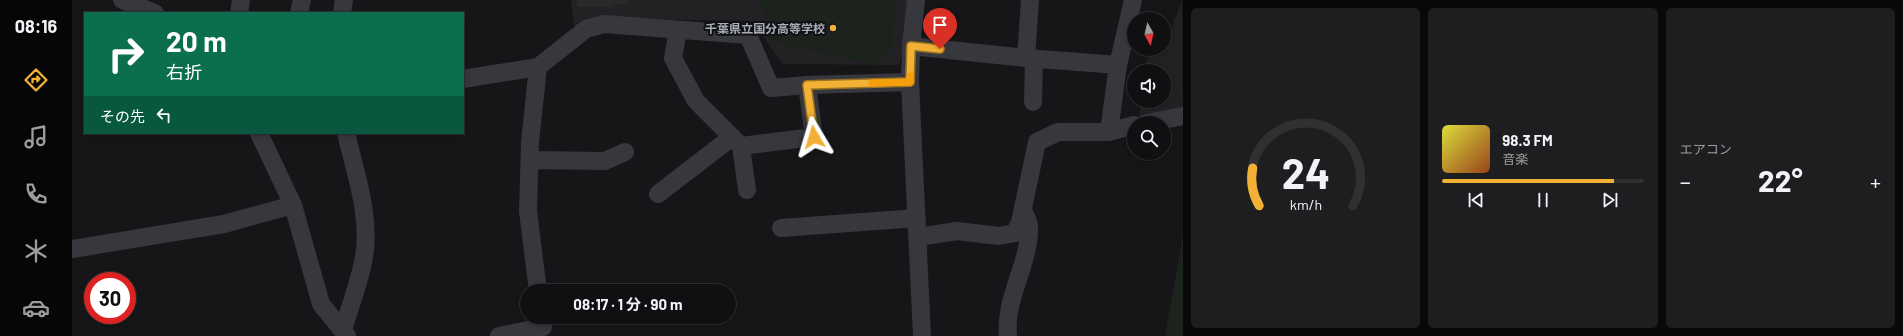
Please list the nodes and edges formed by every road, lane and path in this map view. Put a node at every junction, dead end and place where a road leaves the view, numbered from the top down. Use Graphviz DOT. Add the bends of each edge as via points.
graph roads {
  1 [pos="122,0"];
  2 [pos="241,0"];
  3 [pos="302,0"];
  4 [pos="344,0"];
  5 [pos="916,0"];
  6 [pos="1030,0"];
  7 [pos="1133,0"];
  8 [pos="152,12"];
  9 [pos="239,12"];
  10 [pos="299,12"];
  11 [pos="342,12"];
  12 [pos="678,30"];
  13 [pos="911,46"];
  14 [pos="1030,59"];
  15 [pos="1118,65"];
  16 [pos="538,67"];
  17 [pos="464,79"];
  18 [pos="910,82"];
  19 [pos="807,85"];
  20 [pos="1033,102"];
  21 [pos="1183,116"];
  22 [pos="1171,118"];
  23 [pos="1127,127"];
  24 [pos="1109,132"];
  25 [pos="259,134"];
  26 [pos="346,134"];
  27 [pos="737,141"];
  28 [pos="625,152"];
  29 [pos="530,160"];
  30 [pos="747,190"];
  31 [pos="658,194"];
  32 [pos="293,205"];
  33 [pos="1022,216"];
  34 [pos="917,218"];
  35 [pos="781,228"];
  36 [pos="918,237"];
  37 [pos="72,249"];
  38 [pos="537,284"];
  39 [pos="542,327"];
  40 [pos="345,333"];
  41 [pos="499,336"];
  42 [pos="922,336"];
  43 [pos="1008,336"];
  1 -- 8 [label="street"];
  2 -- 9 [label="street"];
  3 -- 10 [label="street"];
  4 -- 11 [label="street"];
  5 -- 13 [label="street"];
  6 -- 14 [label="street"];
  7 -- 15 [label="street"];
  12 -- 16 [label="street" via="604,24 586,29"];
  12 -- 19 [label="street" via="748,35 771,88"];
  12 -- 27 [label="street" via="673,58 696,101"];
  13 -- 14 [label="street"];
  13 -- 18 [label="street"];
  14 -- 15 [label="street"];
  14 -- 20 [label="street"];
  15 -- 24 [label="street"];
  16 -- 17 [label="street"];
  16 -- 29 [label="street"];
  18 -- 19 [label="street"];
  18 -- 34 [label="street"];
  19 -- 27 [label="street" via="814,137"];
  21 -- 22 [label="street"];
  23 -- 24 [label="street"];
  24 -- 33 [label="street" via="1058,132 1037,142"];
  25 -- 32 [label="street"];
  26 -- 40 [label="street" via="359,186 365,239 364,257"];
  27 -- 30 [label="street"];
  27 -- 31 [label="street"];
  28 -- 29 [label="street" via="605,161"];
  29 -- 38 [label="street" via="528,211"];
  32 -- 37 [label="street" via="217,225"];
  32 -- 40 [label="street" via="321,304"];
  33 -- 36 [label="street" via="1015,233 999,236 957,231"];
  33 -- 43 [label="street" via="1029,226 1024,258 1013,294"];
  34 -- 35 [label="street"];
  34 -- 36 [label="street"];
  36 -- 42 [label="street"];
  39 -- 41 [label="street"];
}
